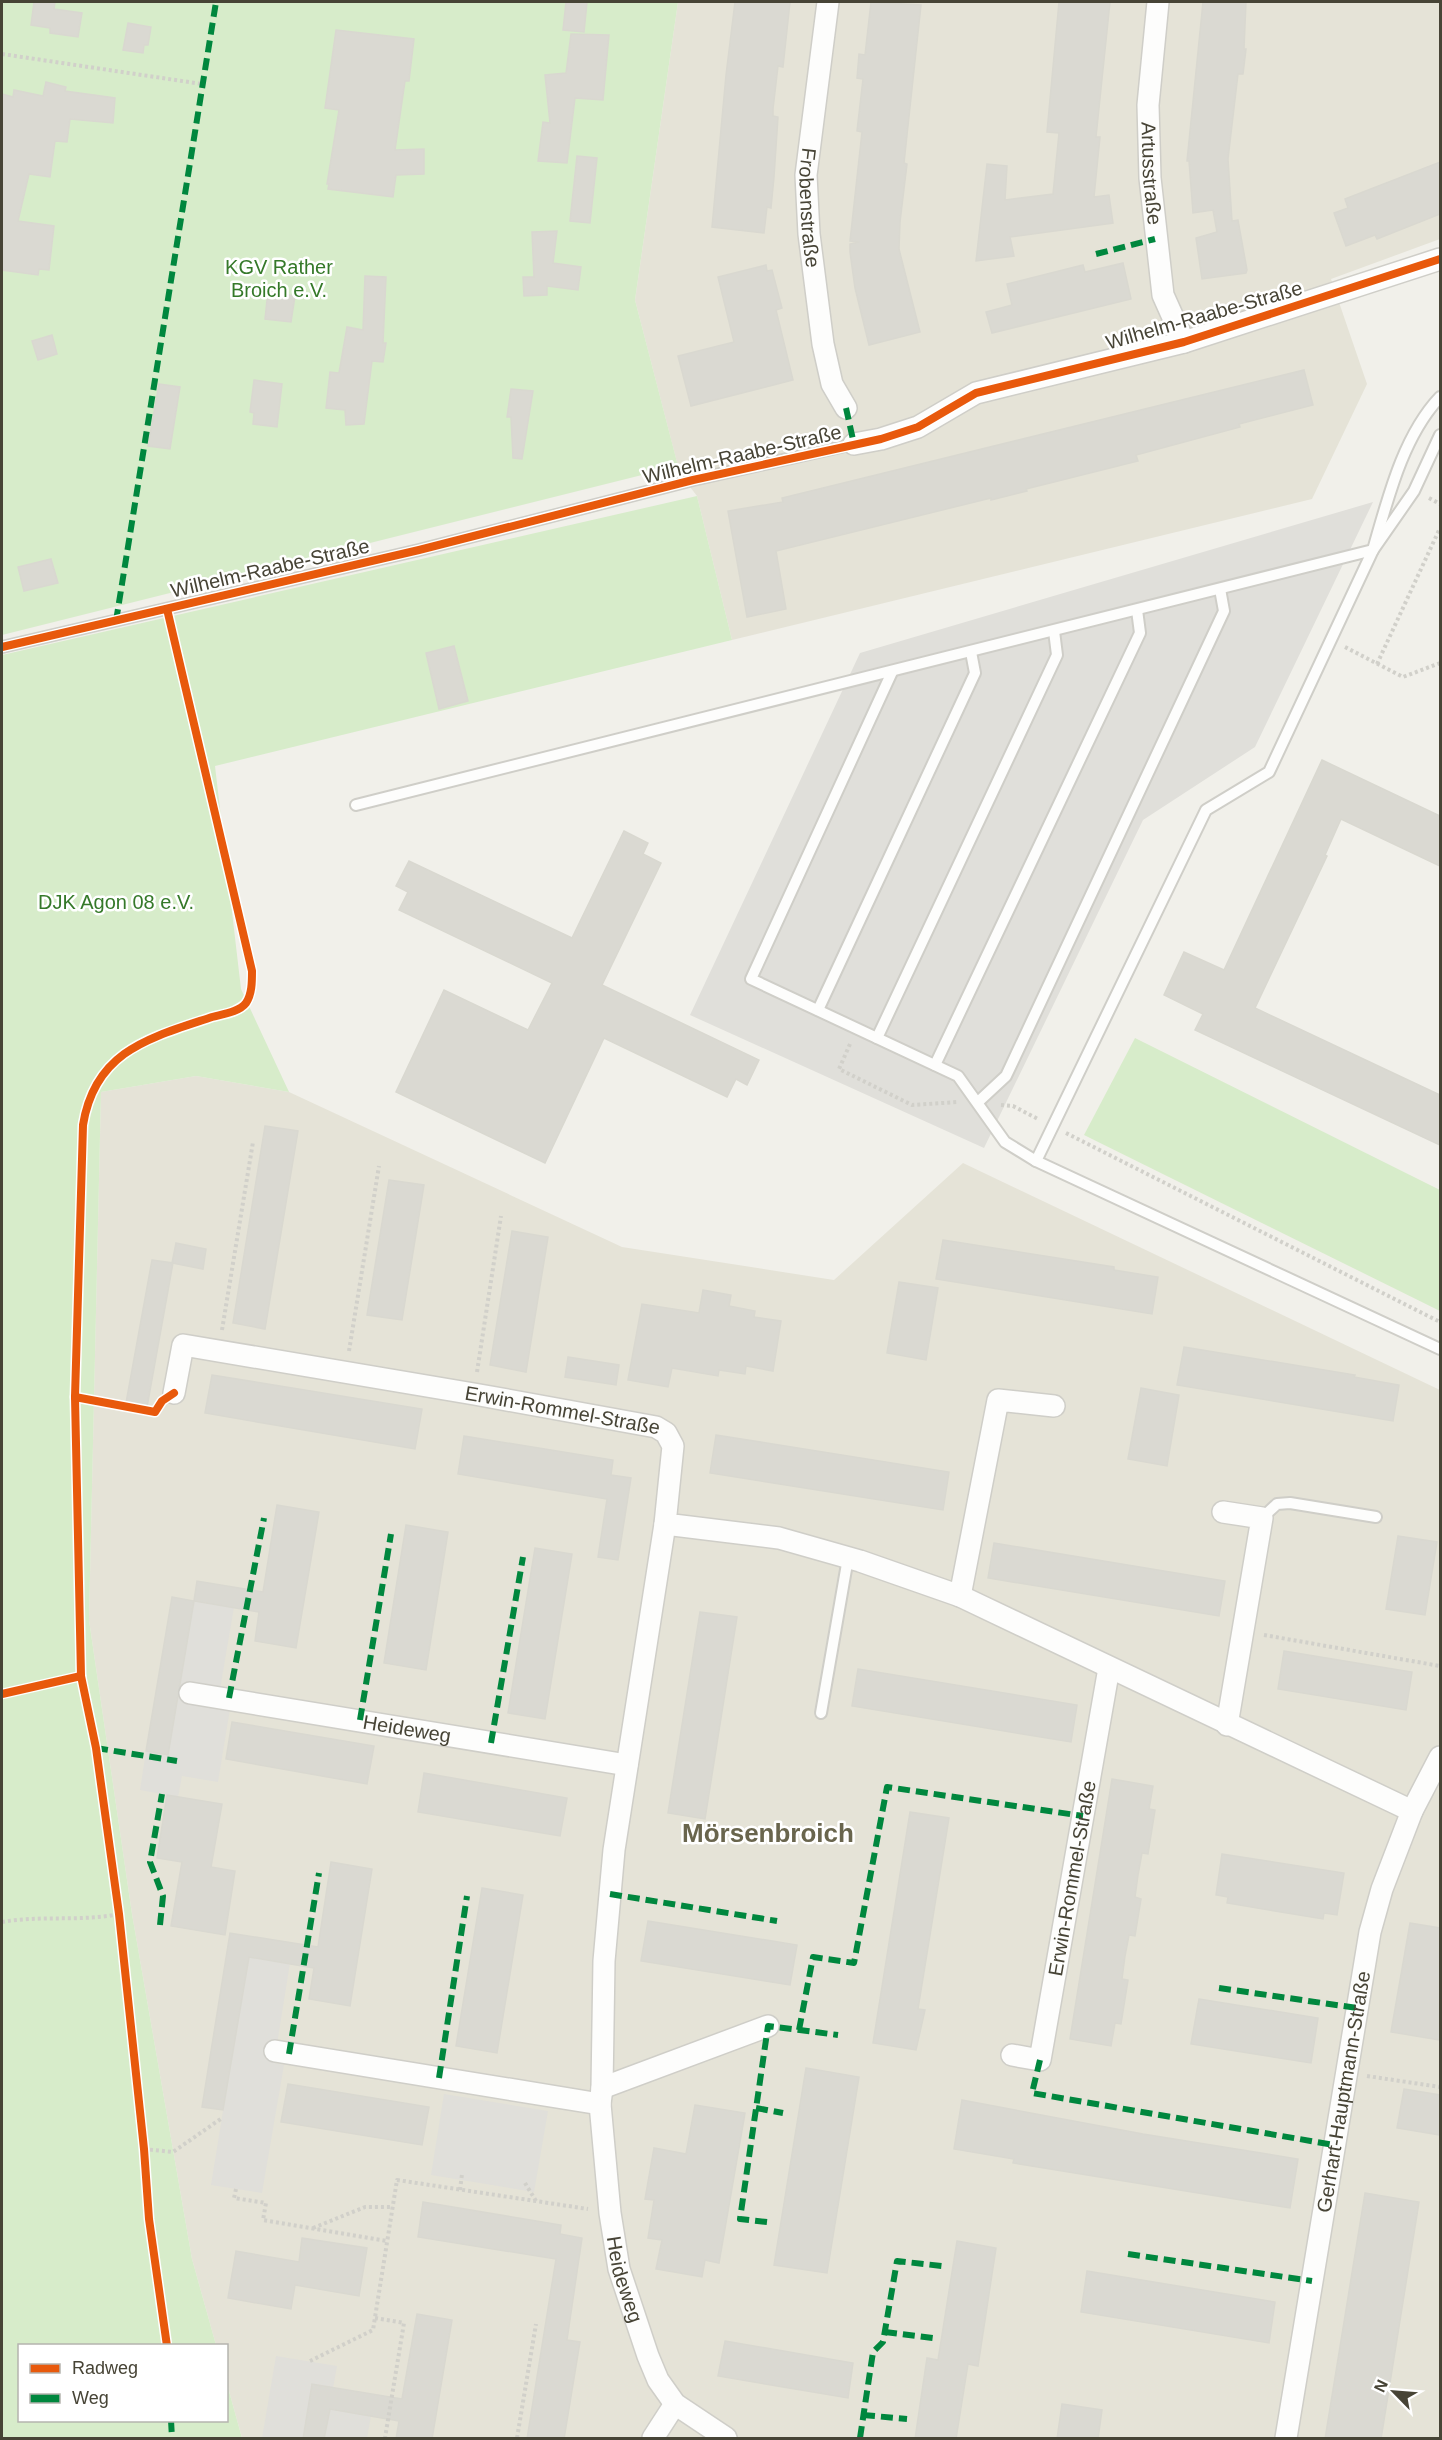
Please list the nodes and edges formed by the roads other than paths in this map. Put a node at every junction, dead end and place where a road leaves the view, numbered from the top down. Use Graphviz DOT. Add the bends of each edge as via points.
graph roads {
  1 [pos="828,2"];
  2 [pos="1158,2"];
  3 [pos="1440,259"];
  4 [pos="1184,342"];
  5 [pos="1440,397"];
  6 [pos="846,408"];
  7 [pos="1440,435"];
  8 [pos="854,444"];
  9 [pos="1373,550"];
  10 [pos="1220,589"];
  11 [pos="1137,610"];
  12 [pos="1054,631"];
  13 [pos="2,647"];
  14 [pos="971,652"];
  15 [pos="892,672"];
  16 [pos="356,805"];
  17 [pos="818,1010"];
  18 [pos="877,1038"];
  19 [pos="936,1065"];
  20 [pos="978,1102"];
  21 [pos="1036,1161"];
  22 [pos="1440,1349"];
  23 [pos="174,1393"];
  24 [pos="1054,1406"];
  25 [pos="1223,1512"];
  26 [pos="1376,1517"];
  27 [pos="1262,1518"];
  28 [pos="665,1524"];
  29 [pos="848,1558"];
  30 [pos="960,1596"];
  31 [pos="1109,1668"];
  32 [pos="190,1693"];
  33 [pos="821,1713"];
  34 [pos="1227,1725"];
  35 [pos="1440,1757"];
  36 [pos="627,1765"];
  37 [pos="1412,1811"];
  38 [pos="768,2026"];
  39 [pos="275,2051"];
  40 [pos="1012,2055"];
  41 [pos="601,2096"];
  42 [pos="675,2404"];
  43 [pos="653,2439"];
  44 [pos="726,2439"];
  45 [pos="1286,2439"];
  1 -- 6 [label="street, Frobenstraße" via="806,175 823,344 832,384"];
  2 -- 4 [label="street, Artusstraße" via="1148,105 1150,178 1163,295"];
  3 -- 4 [label="street, Wilhelm-Raabe-Straße"];
  4 -- 8 [label="street, Wilhelm-Raabe-Straße" via="976,393 918,427"];
  5 -- 9 [label="lane" via="1425,413 1391,486"];
  7 -- 9 [label="lane" via="1414,491"];
  8 -- 13 [label="lane, Wilhelm-Raabe-Straße"];
  9 -- 10 [label="lane"];
  9 -- 21 [label="lane" via="1269,772 1206,810"];
  10 -- 11 [label="lane"];
  10 -- 20 [label="lane" via="1224,611 1006,1076"];
  11 -- 12 [label="lane"];
  11 -- 19 [label="lane" via="1140,633"];
  12 -- 14 [label="lane"];
  12 -- 18 [label="lane" via="1057,655"];
  14 -- 15 [label="lane"];
  14 -- 17 [label="lane" via="975,673"];
  15 -- 16 [label="lane"];
  15 -- 17 [label="lane" via="751,979"];
  17 -- 18 [label="lane"];
  18 -- 19 [label="lane"];
  19 -- 20 [label="lane" via="958,1076"];
  20 -- 21 [label="lane" via="1005,1142"];
  21 -- 22 [label="lane"];
  23 -- 28 [label="street, Erwin-Rommel-Straße" via="183,1345 661,1430 669,1437 674,1451"];
  24 -- 30 [label="street" via="999,1400"];
  25 -- 27 [label="street"];
  26 -- 27 [label="lane" via="1290,1503 1276,1504"];
  27 -- 34 [label="street"];
  28 -- 29 [label="street" via="779,1538"];
  28 -- 36 [label="street, Heideweg"];
  29 -- 30 [label="street"];
  29 -- 33 [label="lane"];
  30 -- 31 [label="street"];
  31 -- 34 [label="street"];
  31 -- 40 [label="street, Erwin-Rommel-Straße" via="1040,2060"];
  32 -- 36 [label="street, Heideweg"];
  34 -- 37 [label="street"];
  35 -- 37 [label="street, Gerhart-Hauptmann-Straße"];
  36 -- 41 [label="street, Heideweg" via="614,1850 604,1961"];
  37 -- 45 [label="street, Gerhart-Hauptmann-Straße" via="1370,1932"];
  38 -- 41 [label="street"];
  39 -- 41 [label="street" via="476,2092 539,2098"];
  41 -- 42 [label="street, Heideweg" via="609,2213 619,2269 658,2380"];
  42 -- 43 [label="street"];
  42 -- 44 [label="street"];
}
